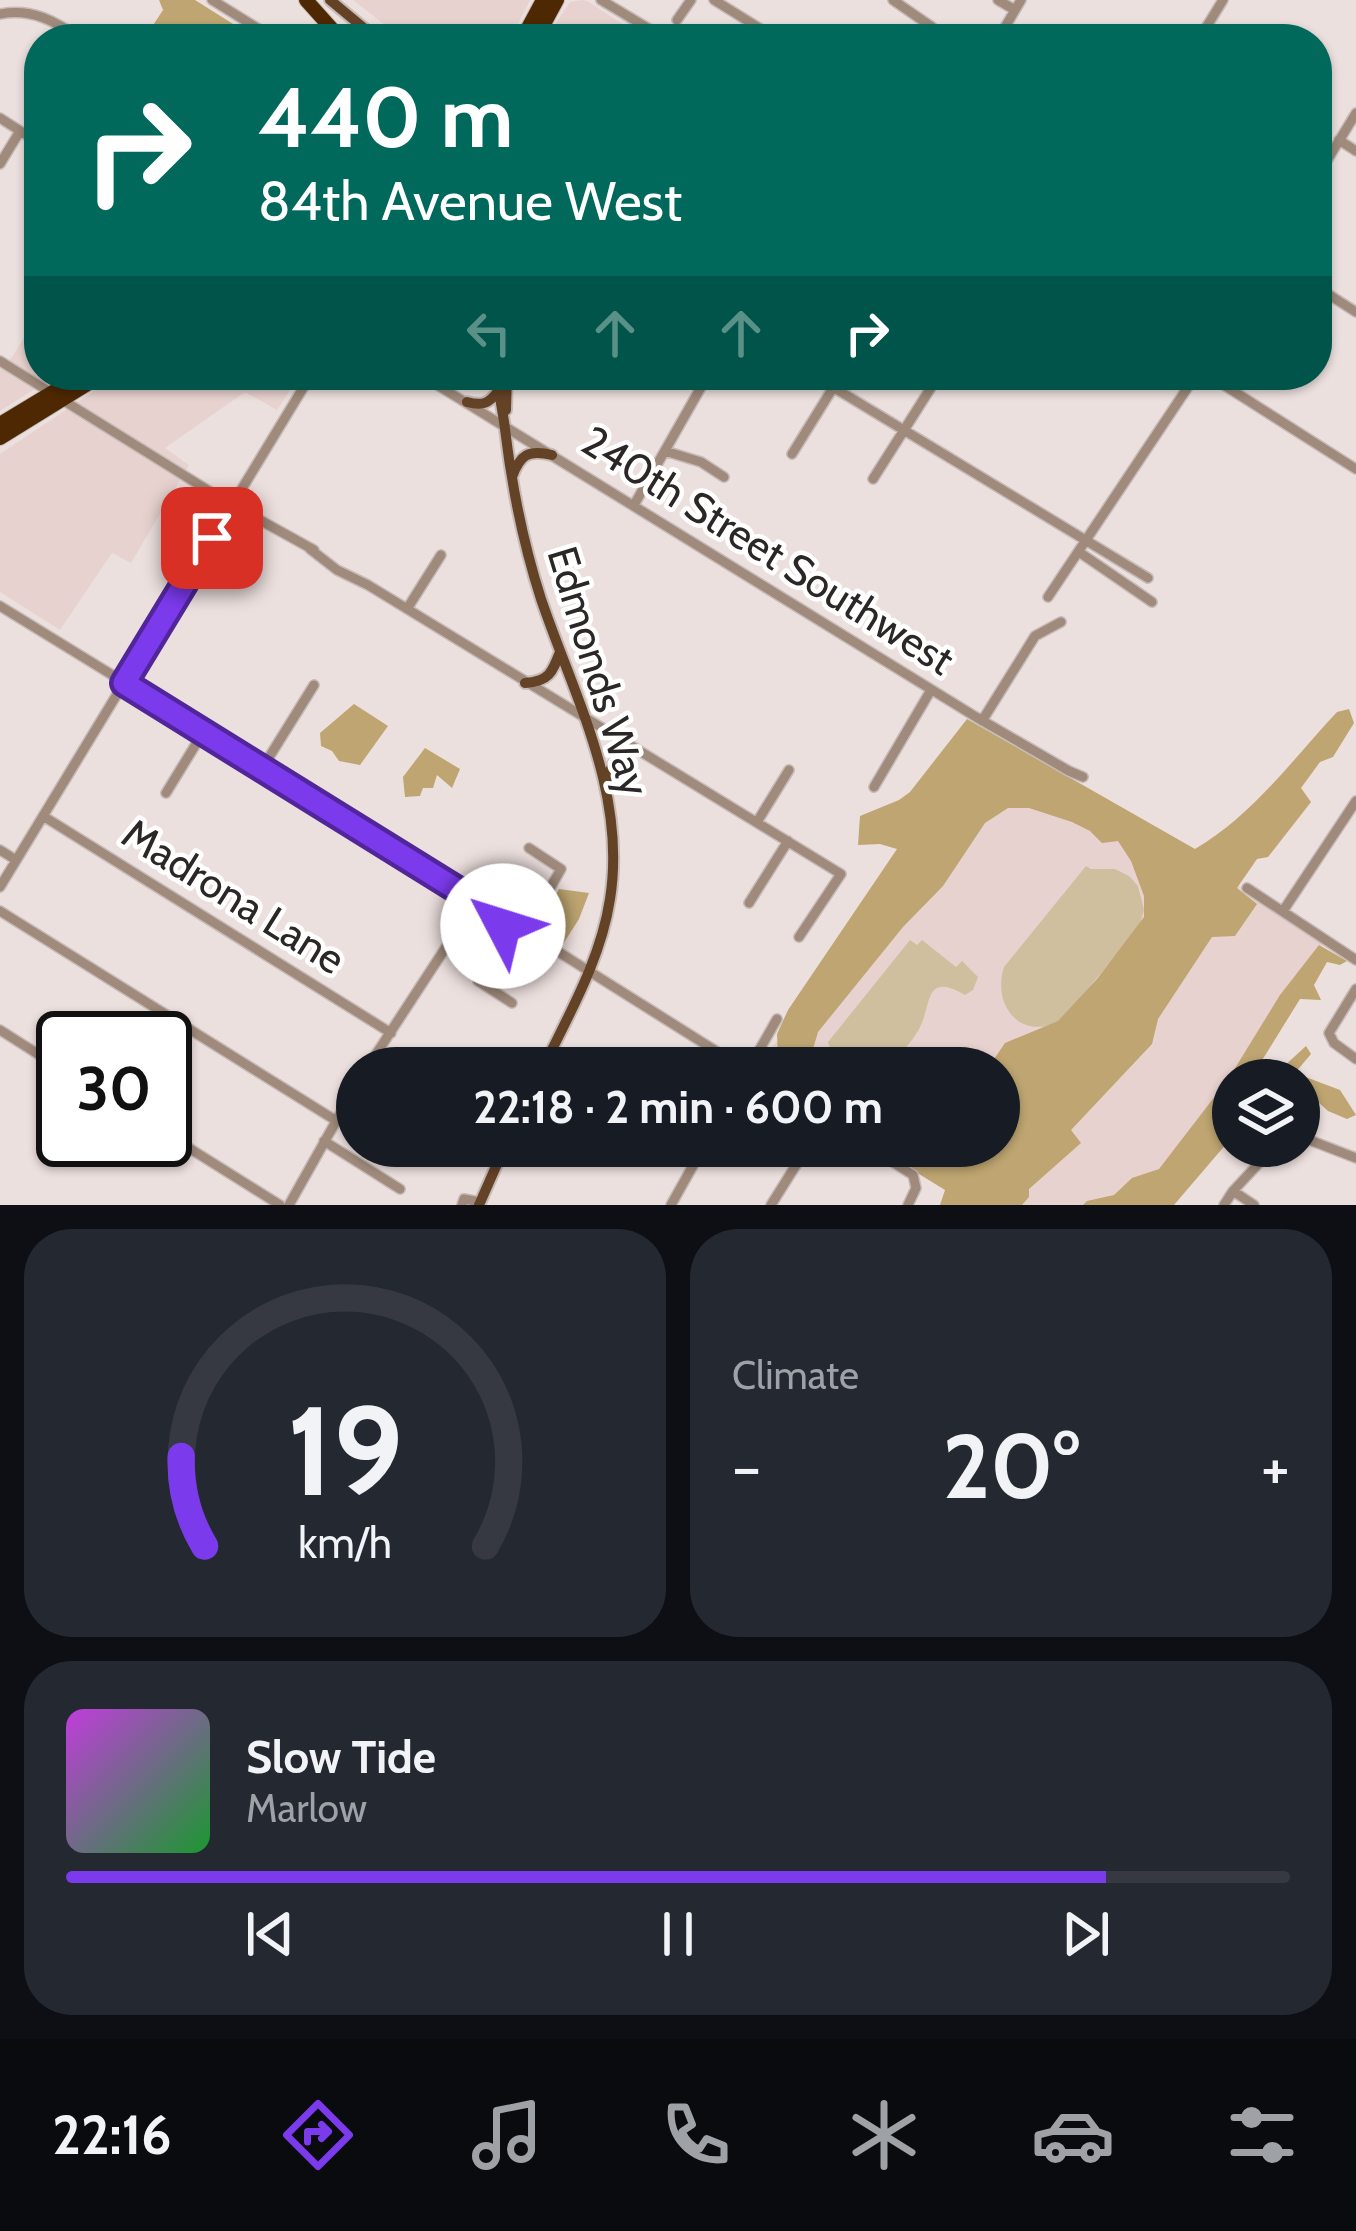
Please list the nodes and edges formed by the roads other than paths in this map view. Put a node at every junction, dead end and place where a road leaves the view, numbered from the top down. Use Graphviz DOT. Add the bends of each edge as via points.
graph roads {
  1 [pos="212,0"];
  2 [pos="306,0"];
  3 [pos="330,0"];
  4 [pos="601,0"];
  5 [pos="691,0"];
  6 [pos="714,0"];
  7 [pos="893,0"];
  8 [pos="998,0"];
  9 [pos="1018,5"];
  10 [pos="0,14"];
  11 [pos="677,20"];
  12 [pos="58,24"];
  13 [pos="251,24"];
  14 [pos="328,24"];
  15 [pos="359,24"];
  16 [pos="641,24"];
  17 [pos="753,24"];
  18 [pos="922,24"];
  19 [pos="1356,113"];
  20 [pos="0,118"];
  21 [pos="20,131"];
  22 [pos="24,134"];
  23 [pos="1339,140"];
  24 [pos="1332,152"];
  25 [pos="1356,152"];
  26 [pos="0,164"];
  27 [pos="47,390"];
  28 [pos="68,390"];
  29 [pos="88,390"];
  30 [pos="302,390"];
  31 [pos="446,390"];
  32 [pos="503,390"];
  33 [pos="700,390"];
  34 [pos="833,390"];
  35 [pos="837,390"];
  36 [pos="930,390"];
  37 [pos="1186,390"];
  38 [pos="1232,390"];
  39 [pos="498,391"];
  40 [pos="57,396"];
  41 [pos="466,402"];
  42 [pos="94,419"];
  43 [pos="0,424"];
  44 [pos="505,426"];
  45 [pos="906,431"];
  46 [pos="0,438"];
  47 [pos="665,451"];
  48 [pos="792,454"];
  49 [pos="552,455"];
  50 [pos="1356,469"];
  51 [pos="724,477"];
  52 [pos="873,479"];
  53 [pos="511,480"];
  54 [pos="233,504"];
  55 [pos="634,505"];
  56 [pos="1087,540"];
  57 [pos="1078,552"];
  58 [pos="441,556"];
  59 [pos="1148,578"];
  60 [pos="1048,597"];
  61 [pos="1152,602"];
  62 [pos="0,607"];
  63 [pos="407,609"];
  64 [pos="1061,622"];
  65 [pos="560,652"];
  66 [pos="124,683"];
  67 [pos="525,683"];
  68 [pos="314,685"];
  69 [pos="931,690"];
  70 [pos="584,718"];
  71 [pos="982,721"];
  72 [pos="204,730"];
  73 [pos="635,750"];
  74 [pos="263,767"];
  75 [pos="789,770"];
  76 [pos="1083,777"];
  77 [pos="606,782"];
  78 [pos="874,787"];
  79 [pos="166,794"];
  80 [pos="1356,801"];
  81 [pos="44,816"];
  82 [pos="757,822"];
  83 [pos="788,841"];
  84 [pos="529,848"];
  85 [pos="0,850"];
  86 [pos="16,860"];
  87 [pos="0,887"];
  88 [pos="1246,888"];
  89 [pos="473,898"];
  90 [pos="749,903"];
  91 [pos="0,910"];
  92 [pos="1283,911"];
  93 [pos="506,920"];
  94 [pos="525,932"];
  95 [pos="799,937"];
  96 [pos="1356,960"];
  97 [pos="588,971"];
  98 [pos="1356,989"];
  99 [pos="512,1004"];
  100 [pos="777,1019"];
  101 [pos="0,1030"];
  102 [pos="391,1033"];
  103 [pos="381,1047"];
  104 [pos="553,1047"];
  105 [pos="712,1047"];
  106 [pos="759,1047"];
  107 [pos="36,1053"];
  108 [pos="1356,1059"];
  109 [pos="335,1120"];
  110 [pos="323,1141"];
  111 [pos="1320,1144"];
  112 [pos="192,1149"];
  113 [pos="1356,1158"];
  114 [pos="496,1167"];
  115 [pos="692,1167"];
  116 [pos="795,1167"];
  117 [pos="897,1167"];
  118 [pos="1255,1167"];
  119 [pos="400,1189"];
  120 [pos="1233,1191"];
  121 [pos="479,1204"];
  122 [pos="284,1205"];
  123 [pos="462,1205"];
  124 [pos="671,1205"];
  125 [pos="771,1205"];
  126 [pos="908,1205"];
  127 [pos="1224,1205"];
  128 [pos="1255,1205"];
  1 -- 13 [label="street"];
  2 -- 14 [label="highway"];
  3 -- 15 [label="main road"];
  4 -- 16 [label="street"];
  5 -- 11 [label="street"];
  6 -- 17 [label="street"];
  7 -- 18 [label="street"];
  8 -- 9 [label="street"];
  10 -- 12 [label="street" via="37,14"];
  19 -- 23 [label="street"];
  20 -- 21 [label="street"];
  21 -- 22 [label="street"];
  21 -- 26 [label="street"];
  23 -- 24 [label="street"];
  23 -- 25 [label="street"];
  27 -- 40 [label="street"];
  28 -- 40 [label="highway"];
  29 -- 42 [label="street"];
  30 -- 54 [label="street"];
  31 -- 41 [label="street, 240th Street Southwest"];
  32 -- 44 [label="main road, Edmonds Way"];
  33 -- 47 [label="street"];
  34 -- 48 [label="street"];
  35 -- 45 [label="street"];
  36 -- 45 [label="street"];
  37 -- 56 [label="street"];
  38 -- 50 [label="street"];
  39 -- 41 [label="main road" via="490,402"];
  39 -- 44 [label="main road, Edmonds Way"];
  40 -- 42 [label="street"];
  40 -- 43 [label="highway"];
  40 -- 46 [label="highway"];
  41 -- 44 [label="street, 240th Street Southwest"];
  42 -- 54 [label="street"];
  44 -- 49 [label="street, 240th Street Southwest"];
  44 -- 53 [label="main road, Edmonds Way"];
  45 -- 52 [label="street"];
  45 -- 56 [label="street"];
  47 -- 51 [label="street"];
  47 -- 55 [label="street"];
  49 -- 53 [label="main road" via="526,454"];
  49 -- 55 [label="street, 240th Street Southwest"];
  53 -- 65 [label="main road, Edmonds Way"];
  54 -- 63 [label="street"];
  54 -- 66 [label="street"];
  55 -- 69 [label="street, 240th Street Southwest"];
  56 -- 57 [label="street"];
  56 -- 59 [label="street"];
  57 -- 60 [label="street"];
  57 -- 61 [label="street"];
  58 -- 63 [label="street"];
  62 -- 66 [label="street"];
  63 -- 67 [label="street"];
  64 -- 71 [label="street" via="1035,636"];
  65 -- 67 [label="main road" via="544,681"];
  65 -- 70 [label="main road, Edmonds Way"];
  66 -- 72 [label="street"];
  66 -- 81 [label="street"];
  67 -- 70 [label="street"];
  68 -- 74 [label="street"];
  69 -- 71 [label="street, 240th Street Southwest"];
  69 -- 78 [label="street"];
  70 -- 73 [label="street"];
  70 -- 77 [label="main road, Edmonds Way"];
  71 -- 76 [label="street, 240th Street Southwest"];
  72 -- 74 [label="street"];
  72 -- 79 [label="street"];
  73 -- 77 [label="main road" via="612,763"];
  73 -- 82 [label="street"];
  74 -- 89 [label="street"];
  75 -- 82 [label="street"];
  77 -- 97 [label="main road, Edmonds Way" via="613,870"];
  80 -- 92 [label="street"];
  81 -- 86 [label="street"];
  81 -- 102 [label="street, Madrona Lane"];
  82 -- 83 [label="street"];
  83 -- 90 [label="street"];
  83 -- 95 [label="street" via="841,874"];
  84 -- 94 [label="street" via="561,869"];
  85 -- 86 [label="street"];
  86 -- 87 [label="street"];
  88 -- 92 [label="street"];
  89 -- 93 [label="street"];
  89 -- 102 [label="street"];
  91 -- 109 [label="street"];
  92 -- 96 [label="street"];
  93 -- 94 [label="street"];
  93 -- 99 [label="street" via="478,981"];
  94 -- 97 [label="street"];
  97 -- 104 [label="main road, Edmonds Way"];
  97 -- 105 [label="street"];
  98 -- 108 [label="street" via="1329,1033"];
  100 -- 106 [label="street"];
  101 -- 107 [label="street"];
  102 -- 103 [label="street"];
  109 -- 110 [label="street"];
  110 -- 119 [label="street"];
  110 -- 122 [label="street"];
  111 -- 113 [label="street"];
  112 -- 122 [label="street"];
  114 -- 121 [label="main road"];
  115 -- 124 [label="street"];
  116 -- 125 [label="street"];
  117 -- 126 [label="street" via="916,1180"];
  118 -- 120 [label="street"];
  120 -- 127 [label="street"];
  120 -- 128 [label="street"];
  121 -- 123 [label="street"];
}
